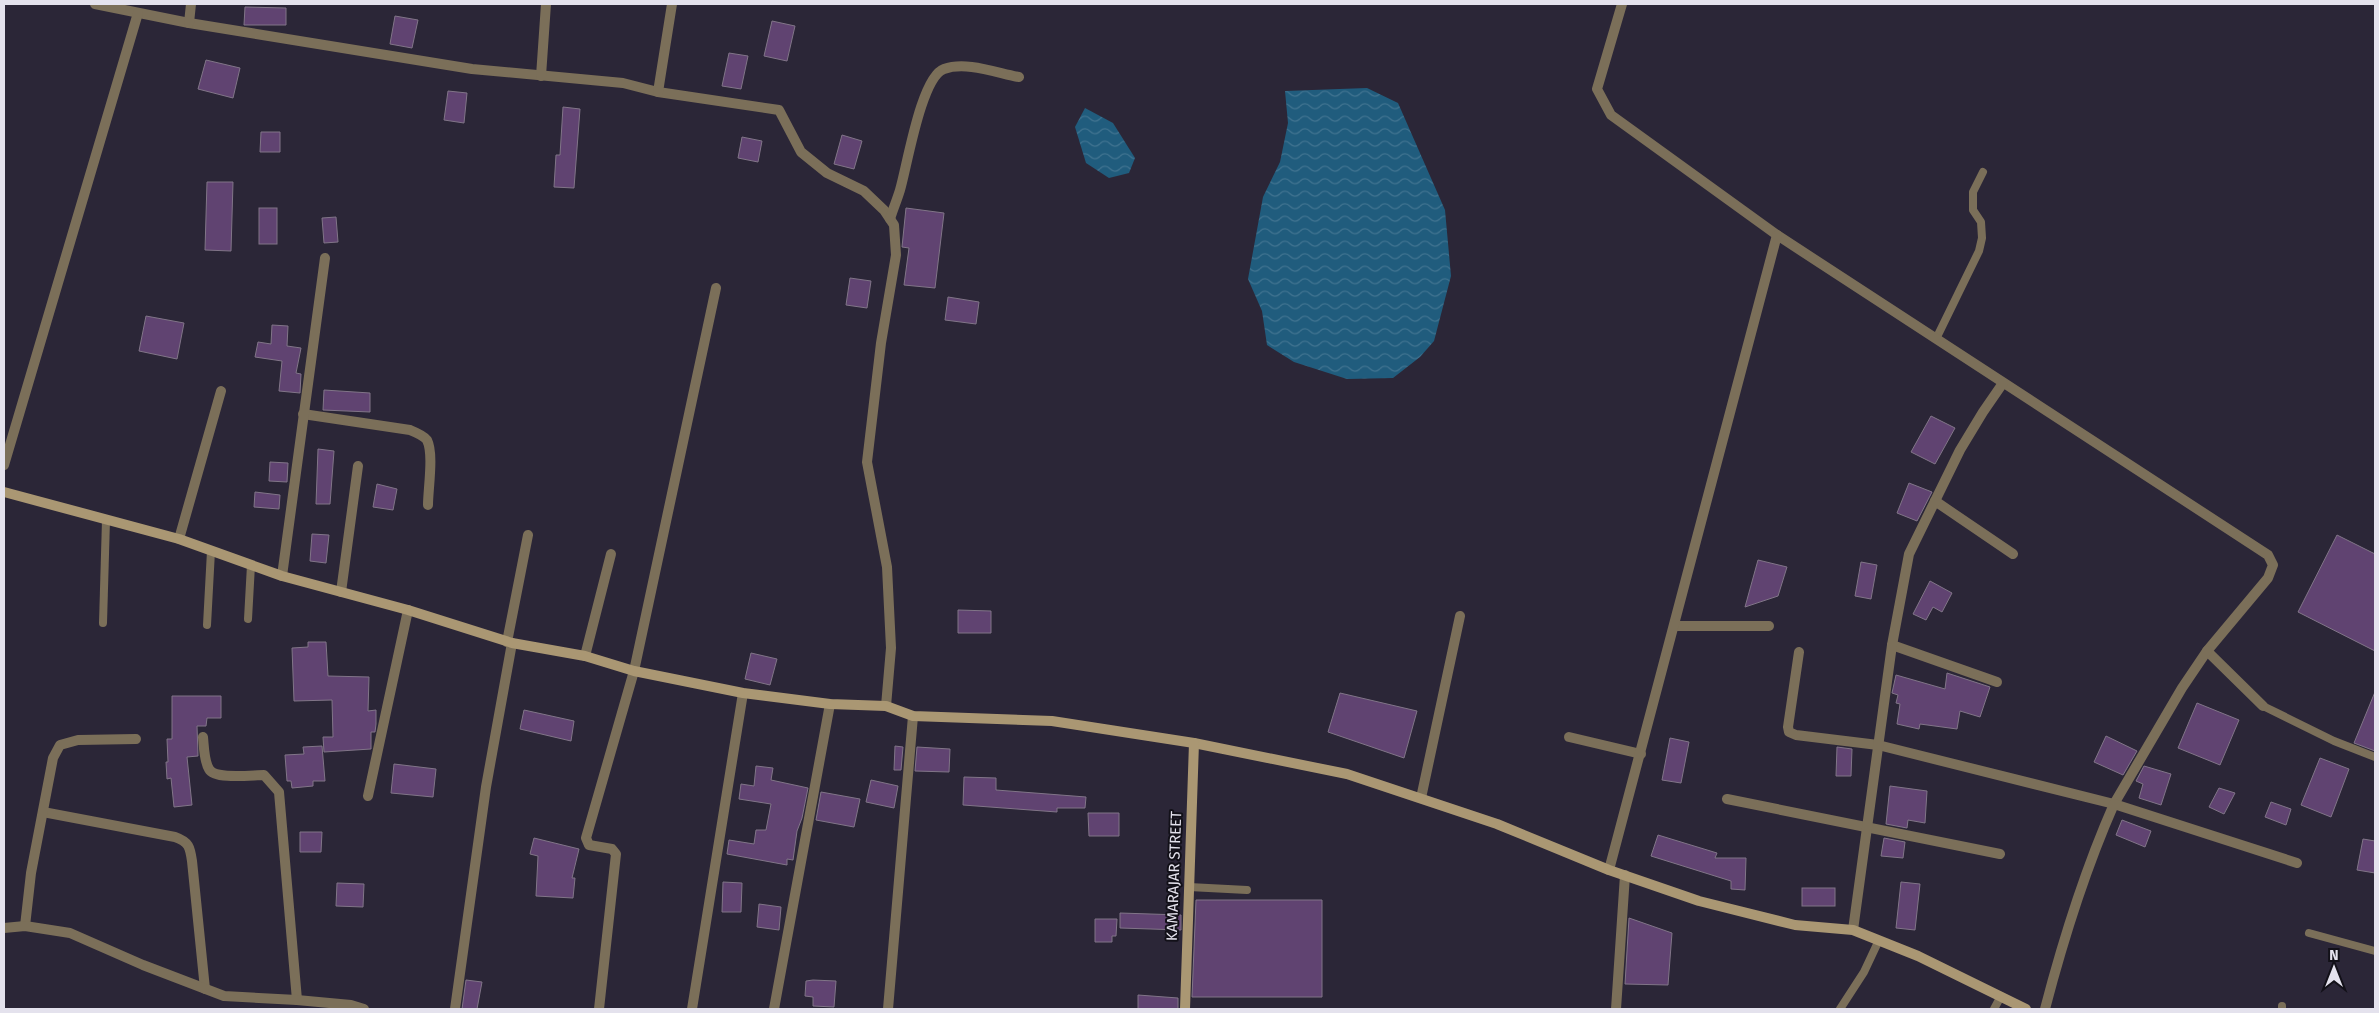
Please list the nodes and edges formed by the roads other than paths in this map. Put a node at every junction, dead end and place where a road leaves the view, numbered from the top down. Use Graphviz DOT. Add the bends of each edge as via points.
graph roads {
  1 [pos="95,4"];
  2 [pos="191,4"];
  3 [pos="546,4"];
  4 [pos="672,4"];
  5 [pos="1622,4"];
  6 [pos="138,13"];
  7 [pos="189,23"];
  8 [pos="542,76"];
  9 [pos="1020,78"];
  10 [pos="658,92"];
  11 [pos="1983,172"];
  12 [pos="890,219"];
  13 [pos="1777,235"];
  14 [pos="325,258"];
  15 [pos="716,288"];
  16 [pos="1936,339"];
  17 [pos="2003,383"];
  18 [pos="221,391"];
  19 [pos="303,414"];
  20 [pos="4,465"];
  21 [pos="358,466"];
  22 [pos="4,492"];
  23 [pos="1935,501"];
  24 [pos="428,505"];
  25 [pos="106,520"];
  26 [pos="528,535"];
  27 [pos="180,539"];
  28 [pos="211,551"];
  29 [pos="611,554"];
  30 [pos="2013,554"];
  31 [pos="251,565"];
  32 [pos="282,576"];
  33 [pos="341,592"];
  34 [pos="408,610"];
  35 [pos="1460,616"];
  36 [pos="248,619"];
  37 [pos="103,623"];
  38 [pos="207,625"];
  39 [pos="1675,626"];
  40 [pos="1769,626"];
  41 [pos="510,642"];
  42 [pos="1892,645"];
  43 [pos="2207,651"];
  44 [pos="1799,652"];
  45 [pos="584,656"];
  46 [pos="634,670"];
  47 [pos="1996,682"];
  48 [pos="743,693"];
  49 [pos="830,704"];
  50 [pos="886,706"];
  51 [pos="2263,706"];
  52 [pos="913,716"];
  53 [pos="1569,737"];
  54 [pos="203,738"];
  55 [pos="136,739"];
  56 [pos="1194,743"];
  57 [pos="1878,745"];
  58 [pos="1641,754"];
  59 [pos="2375,757"];
  60 [pos="368,796"];
  61 [pos="1421,798"];
  62 [pos="1727,799"];
  63 [pos="2114,804"];
  64 [pos="43,812"];
  65 [pos="1868,827"];
  66 [pos="2000,854"];
  67 [pos="2297,863"];
  68 [pos="1609,870"];
  69 [pos="1625,875"];
  70 [pos="1189,887"];
  71 [pos="1247,890"];
  72 [pos="24,926"];
  73 [pos="4,928"];
  74 [pos="1853,930"];
  75 [pos="2309,933"];
  76 [pos="1879,940"];
  77 [pos="2375,951"];
  78 [pos="205,989"];
  79 [pos="2001,996"];
  80 [pos="297,1000"];
  81 [pos="364,1009"];
  82 [pos="455,1009"];
  83 [pos="599,1009"];
  84 [pos="692,1009"];
  85 [pos="774,1009"];
  86 [pos="888,1009"];
  87 [pos="1185,1009"];
  88 [pos="1616,1009"];
  89 [pos="1840,1009"];
  90 [pos="1994,1009"];
  91 [pos="2026,1009"];
  92 [pos="2045,1009"];
  1 -- 6 [label="street"];
  2 -- 7 [label="street"];
  3 -- 8 [label="street"];
  4 -- 10 [label="street"];
  5 -- 13 [label="street" via="1597,89 1611,114"];
  6 -- 7 [label="street"];
  6 -- 20 [label="street"];
  7 -- 8 [label="street" via="472,69"];
  8 -- 10 [label="street" via="624,84"];
  9 -- 12 [label="street" via="960,65 942,69 931,81 923,101"];
  10 -- 12 [label="street" via="779,110 801,152 827,173 864,191"];
  11 -- 16 [label="lane" via="1973,192 1973,210 1981,222 1981,244"];
  12 -- 50 [label="street" via="894,225 896,255 866,462 887,567 892,648"];
  13 -- 16 [label="street"];
  13 -- 39 [label="street"];
  14 -- 19 [label="street"];
  15 -- 46 [label="street"];
  16 -- 17 [label="street"];
  17 -- 23 [label="street" via="1978,419"];
  17 -- 43 [label="street" via="2268,555 2273,565 2268,578"];
  18 -- 27 [label="street"];
  19 -- 24 [label="street" via="420,434 427,440 430,457"];
  19 -- 32 [label="street"];
  21 -- 33 [label="street"];
  22 -- 25 [label="street"];
  23 -- 30 [label="street"];
  23 -- 42 [label="street" via="1909,554"];
  25 -- 27 [label="street"];
  25 -- 37 [label="lane"];
  26 -- 41 [label="street"];
  27 -- 28 [label="street"];
  28 -- 31 [label="street"];
  28 -- 38 [label="lane"];
  29 -- 45 [label="street"];
  31 -- 32 [label="street"];
  31 -- 36 [label="lane"];
  32 -- 33 [label="street"];
  33 -- 34 [label="street"];
  34 -- 41 [label="street"];
  34 -- 60 [label="street"];
  35 -- 61 [label="street"];
  39 -- 40 [label="street"];
  39 -- 58 [label="street"];
  41 -- 45 [label="street"];
  41 -- 82 [label="street"];
  42 -- 47 [label="street"];
  42 -- 57 [label="street"];
  43 -- 51 [label="street"];
  43 -- 63 [label="street"];
  44 -- 57 [label="street" via="1789,732"];
  45 -- 46 [label="street"];
  46 -- 48 [label="street"];
  46 -- 83 [label="street" via="586,838 589,845 612,849 616,854"];
  48 -- 49 [label="street"];
  48 -- 84 [label="street"];
  49 -- 50 [label="street"];
  49 -- 85 [label="street"];
  50 -- 52 [label="street"];
  51 -- 59 [label="lane"];
  52 -- 56 [label="street" via="1052,721"];
  52 -- 86 [label="street"];
  53 -- 58 [label="street"];
  54 -- 80 [label="street" via="208,768 212,772 219,775 264,775 279,792"];
  55 -- 64 [label="street" via="78,740 60,745 53,758"];
  56 -- 61 [label="street" via="1347,774"];
  56 -- 70 [label="street, KAMARAJAR STREET"];
  57 -- 63 [label="street"];
  57 -- 65 [label="street"];
  58 -- 68 [label="street"];
  61 -- 68 [label="street" via="1497,824"];
  62 -- 65 [label="street"];
  63 -- 67 [label="street"];
  63 -- 92 [label="street" via="2099,837"];
  64 -- 72 [label="street"];
  64 -- 78 [label="street" via="186,841 192,861"];
  65 -- 66 [label="street"];
  65 -- 74 [label="street"];
  68 -- 69 [label="street"];
  69 -- 74 [label="street" via="1736,911 1795,924"];
  69 -- 88 [label="street"];
  70 -- 71 [label="lane"];
  70 -- 87 [label="street, KAMARAJAR STREET"];
  72 -- 73 [label="street"];
  72 -- 78 [label="street" via="70,933"];
  74 -- 76 [label="street"];
  75 -- 77 [label="lane"];
  76 -- 79 [label="street"];
  76 -- 89 [label="lane" via="1864,972"];
  78 -- 80 [label="street" via="224,996"];
  79 -- 90 [label="lane"];
  79 -- 91 [label="street"];
  80 -- 81 [label="street"];
}
